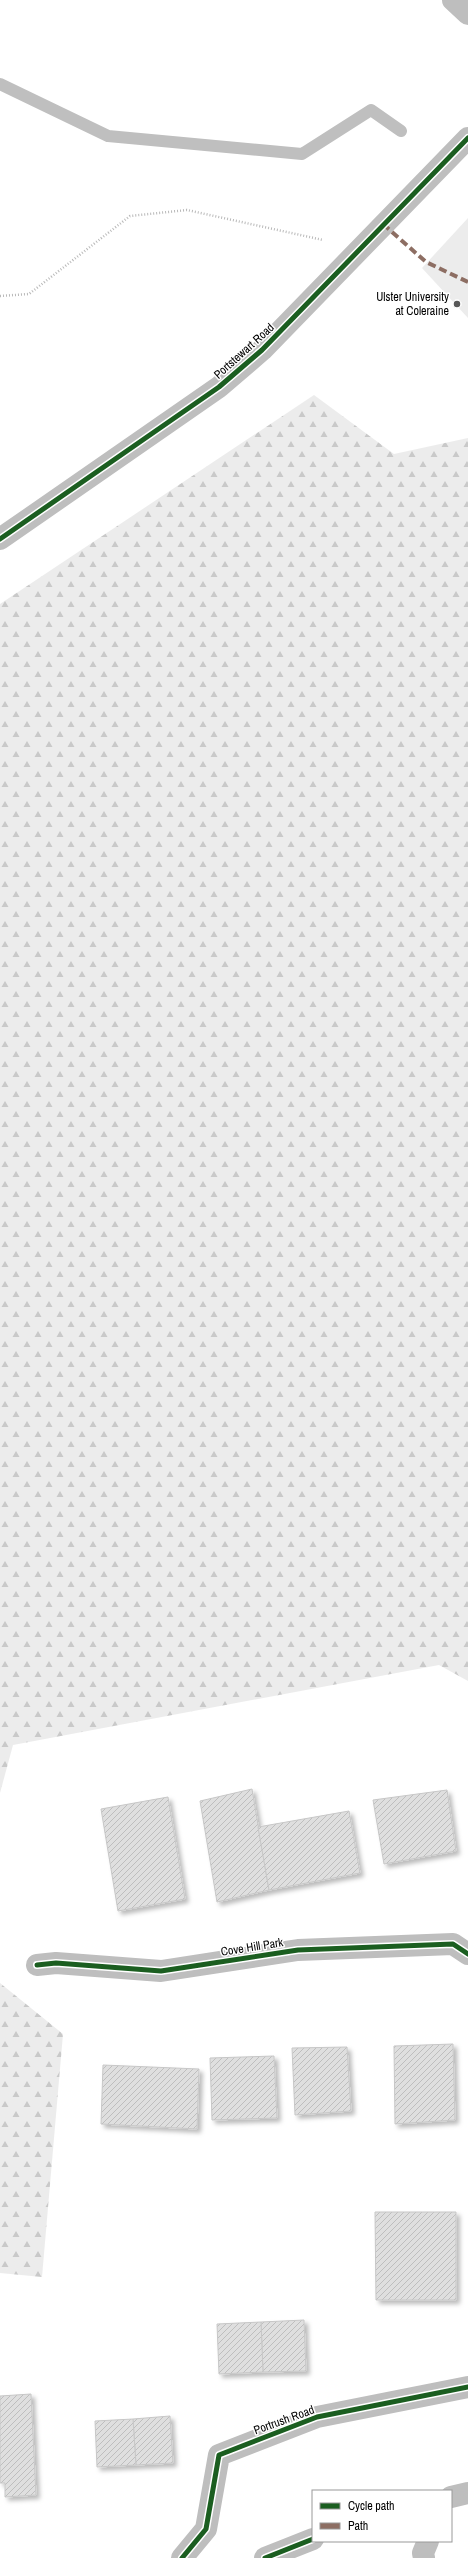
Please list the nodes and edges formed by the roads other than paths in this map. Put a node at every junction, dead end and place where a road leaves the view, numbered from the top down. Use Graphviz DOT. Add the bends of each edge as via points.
graph roads {
  1 [pos="453,0"];
  2 [pos="468,14"];
  3 [pos="468,138"];
  4 [pos="0,539"];
  5 [pos="468,1954"];
  6 [pos="37,1965"];
  7 [pos="468,2387"];
  8 [pos="468,2494"];
  9 [pos="452,2497"];
  10 [pos="312,2539"];
  11 [pos="428,2542"];
  12 [pos="182,2558"];
  13 [pos="266,2558"];
  14 [pos="424,2558"];
  1 -- 2 [label="street"];
  3 -- 4 [label="street, Portstewart Road" via="262,350 219,387"];
  5 -- 6 [label="street, Cove Hill Park" via="453,1944 298,1950 161,1971 56,1963"];
  7 -- 12 [label="street, Portrush Road" via="317,2417 219,2455 206,2529"];
  8 -- 9 [label="street"];
  10 -- 13 [label="street"];
  11 -- 14 [label="street" via="423,2553"];
}
